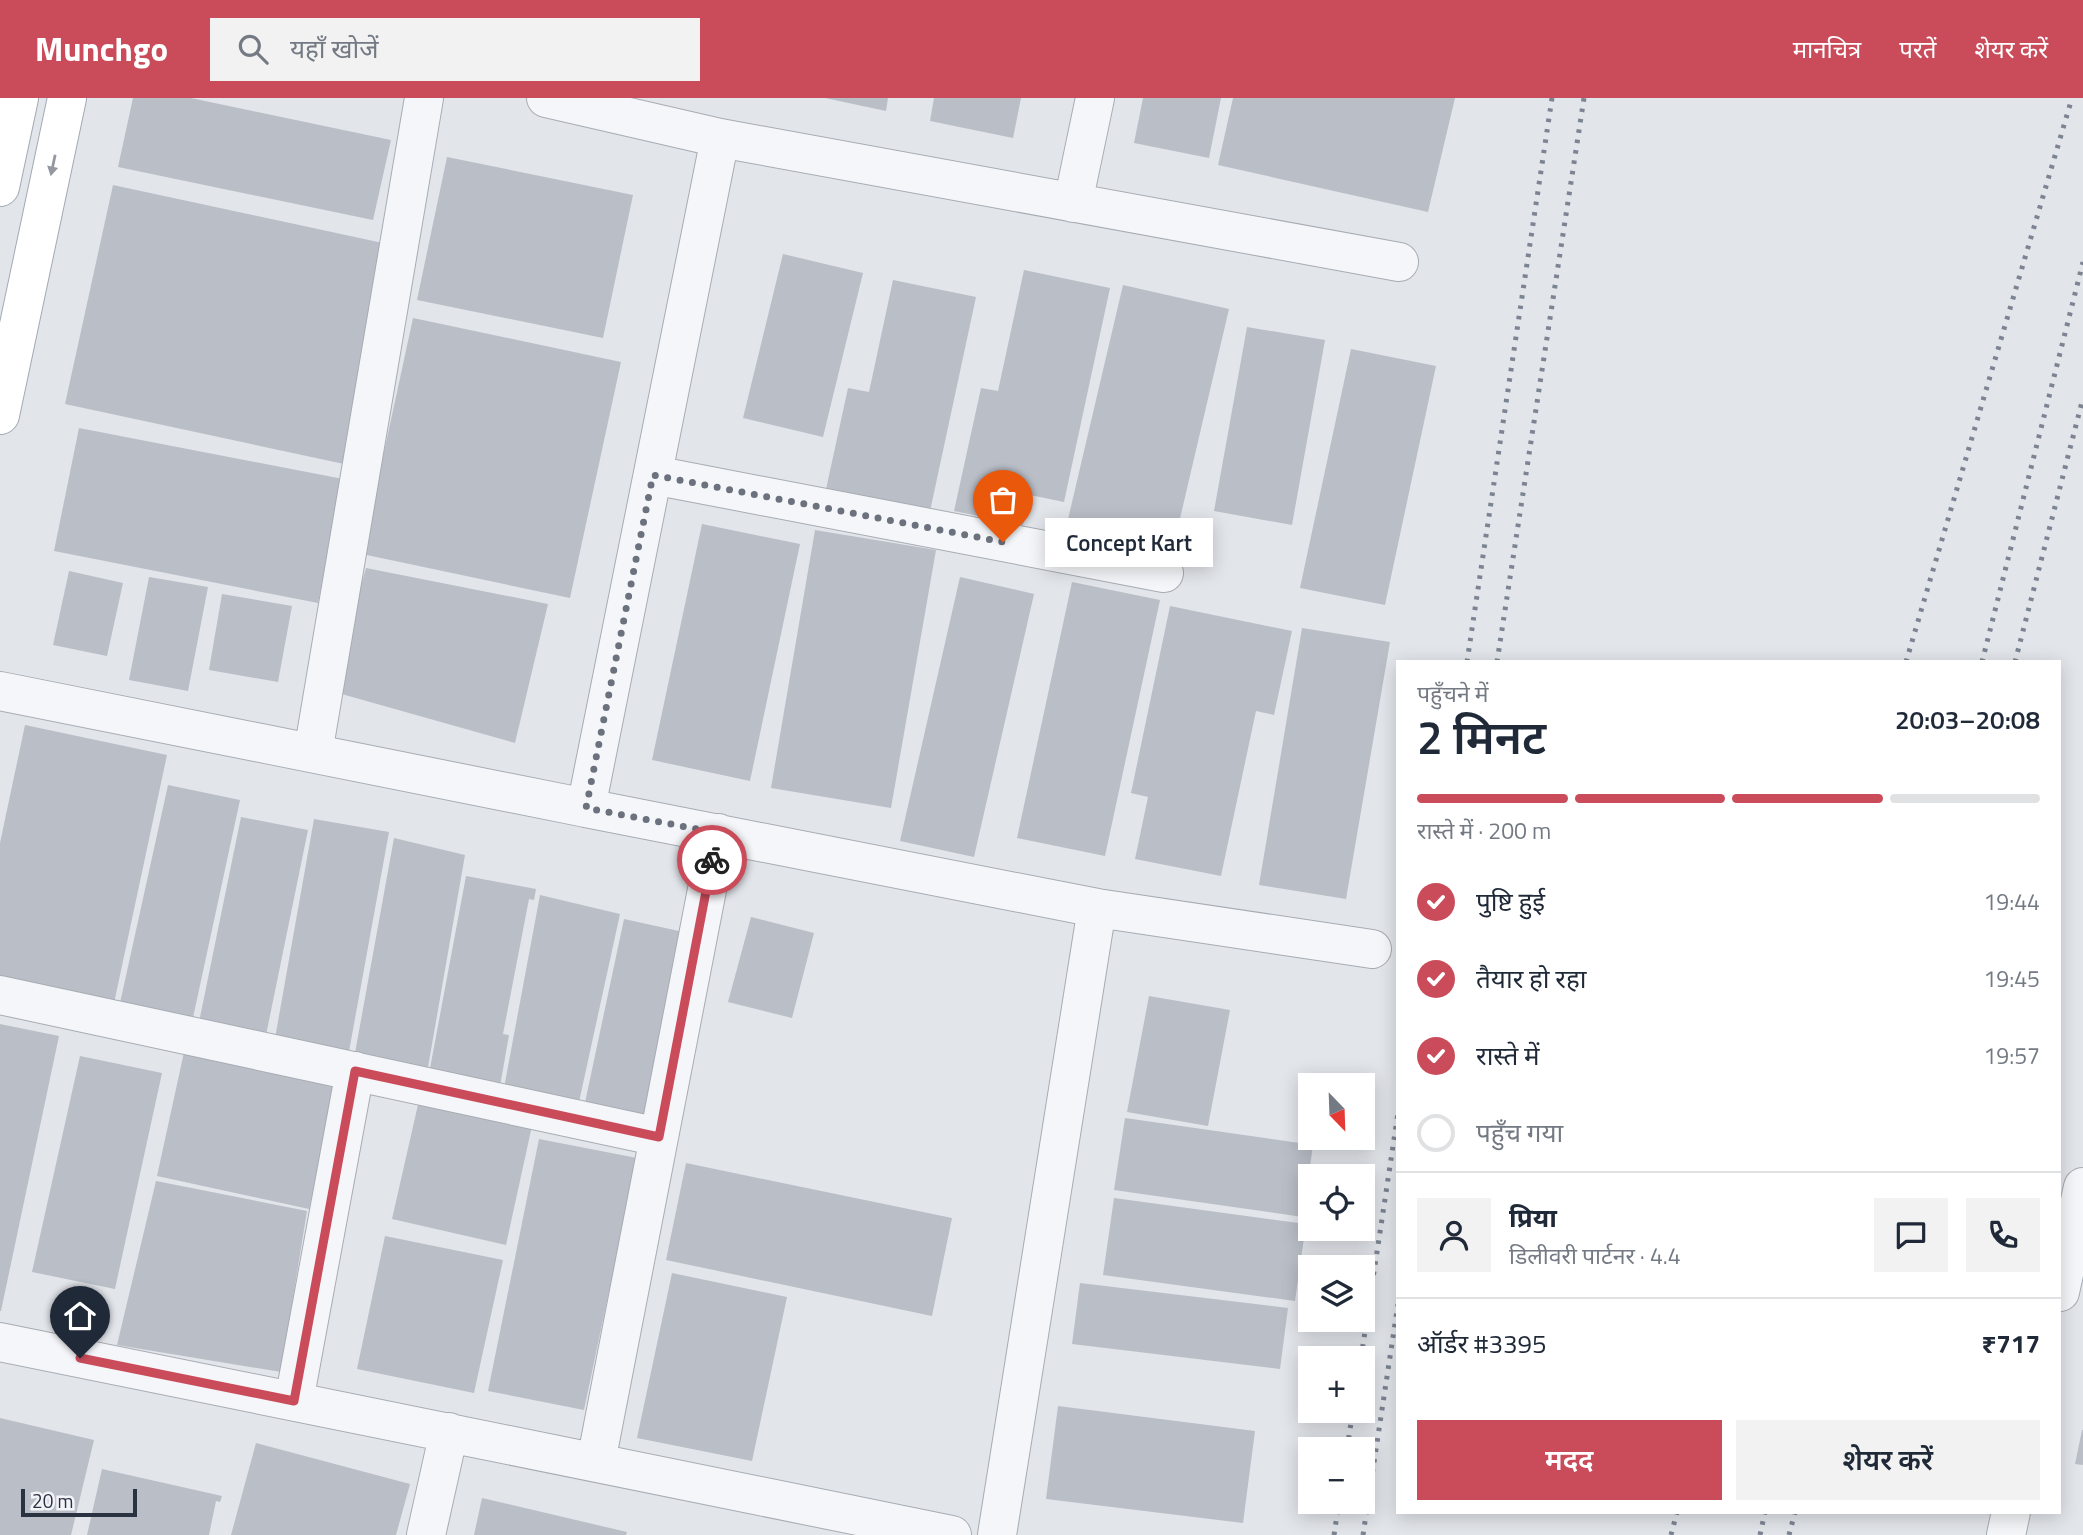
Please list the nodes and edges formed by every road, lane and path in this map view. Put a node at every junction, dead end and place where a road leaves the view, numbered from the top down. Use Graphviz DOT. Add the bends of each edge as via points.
graph roads {
  1 [pos="19,98"];
  2 [pos="67,98"];
  3 [pos="425,98"];
  4 [pos="1095,98"];
  5 [pos="563,100"];
  6 [pos="720,138"];
  7 [pos="0,187"];
  8 [pos="1073,203"];
  9 [pos="1399,262"];
  10 [pos="0,415"];
  11 [pos="653,475"];
  12 [pos="1164,573"];
  13 [pos="0,691"];
  14 [pos="313,753"];
  15 [pos="586,808"];
  16 [pos="718,833"];
  17 [pos="1097,908"];
  18 [pos="1372,949"];
  19 [pos="0,995"];
  20 [pos="355,1071"];
  21 [pos="659,1137"];
  22 [pos="2083,1187"];
  23 [pos="2061,1287"];
  24 [pos="0,1342"];
  25 [pos="294,1401"];
  26 [pos="449,1432"];
  27 [pos="596,1462"];
  28 [pos="2011,1514"];
  29 [pos="426,1535"];
  30 [pos="952,1535"];
  31 [pos="997,1535"];
  32 [pos="2006,1535"];
  1 -- 7 [label="main road"];
  2 -- 10 [label="main road, one-way"];
  3 -- 14 [label="street"];
  4 -- 8 [label="street"];
  5 -- 6 [label="street"];
  6 -- 8 [label="street"];
  6 -- 11 [label="street"];
  8 -- 9 [label="street"];
  11 -- 12 [label="street"];
  11 -- 15 [label="street"];
  13 -- 14 [label="street"];
  14 -- 15 [label="street"];
  15 -- 16 [label="street"];
  16 -- 17 [label="street"];
  16 -- 21 [label="street"];
  17 -- 18 [label="street"];
  17 -- 31 [label="street"];
  19 -- 20 [label="street"];
  20 -- 21 [label="street"];
  20 -- 25 [label="street"];
  21 -- 27 [label="street"];
  22 -- 23 [label="street"];
  24 -- 25 [label="street"];
  25 -- 26 [label="street"];
  26 -- 27 [label="street"];
  26 -- 29 [label="street"];
  27 -- 30 [label="street"];
  28 -- 32 [label="street"];
}
